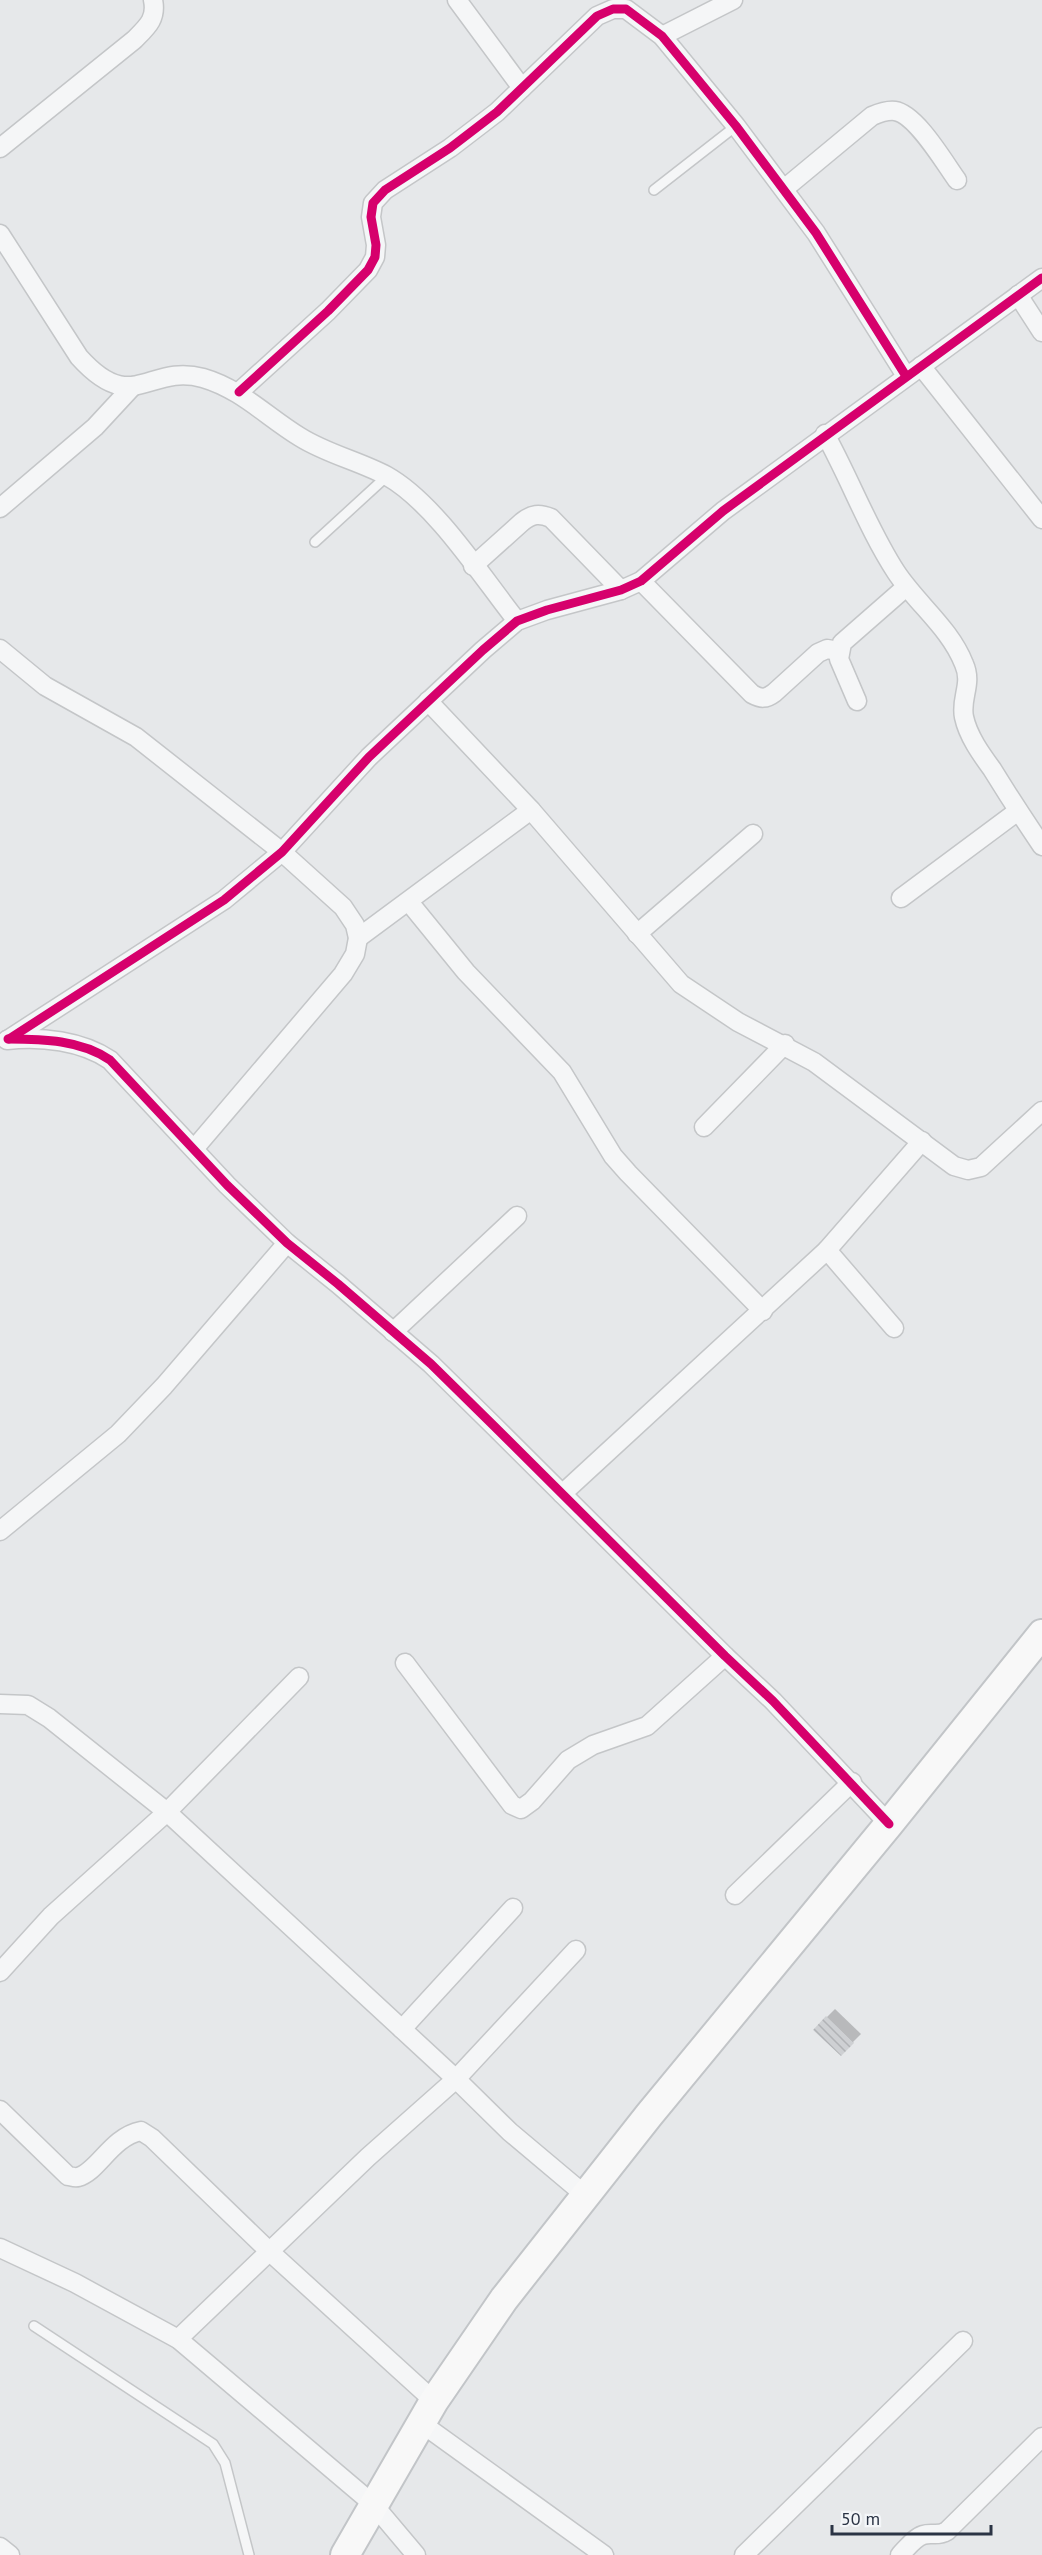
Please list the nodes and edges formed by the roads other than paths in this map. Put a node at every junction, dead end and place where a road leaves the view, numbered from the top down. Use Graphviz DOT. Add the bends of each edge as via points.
graph roads {
  1 [pos="153,0"];
  2 [pos="457,0"];
  3 [pos="733,0"];
  4 [pos="662,36"];
  5 [pos="522,88"];
  6 [pos="736,126"];
  7 [pos="0,148"];
  8 [pos="957,180"];
  9 [pos="784,189"];
  10 [pos="654,190"];
  11 [pos="0,234"];
  12 [pos="1042,278"];
  13 [pos="1018,295"];
  14 [pos="1042,332"];
  15 [pos="914,371"];
  16 [pos="133,386"];
  17 [pos="239,393"];
  18 [pos="825,434"];
  19 [pos="387,476"];
  20 [pos="0,508"];
  21 [pos="1042,519"];
  22 [pos="315,542"];
  23 [pos="473,566"];
  24 [pos="640,581"];
  25 [pos="906,586"];
  26 [pos="621,590"];
  27 [pos="517,621"];
  28 [pos="0,649"];
  29 [pos="839,651"];
  30 [pos="428,701"];
  31 [pos="857,701"];
  32 [pos="531,810"];
  33 [pos="1018,811"];
  34 [pos="753,834"];
  35 [pos="1042,846"];
  36 [pos="282,852"];
  37 [pos="901,898"];
  38 [pos="409,902"];
  39 [pos="637,934"];
  40 [pos="358,938"];
  41 [pos="4,1041"];
  42 [pos="785,1044"];
  43 [pos="1042,1111"];
  44 [pos="704,1127"];
  45 [pos="922,1141"];
  46 [pos="194,1149"];
  47 [pos="517,1216"];
  48 [pos="286,1243"];
  49 [pos="827,1250"];
  50 [pos="763,1311"];
  51 [pos="894,1328"];
  52 [pos="393,1332"];
  53 [pos="562,1494"];
  54 [pos="0,1531"];
  55 [pos="1042,1634"];
  56 [pos="725,1656"];
  57 [pos="405,1663"];
  58 [pos="299,1677"];
  59 [pos="0,1704"];
  60 [pos="852,1782"];
  61 [pos="167,1812"];
  62 [pos="890,1824"];
  63 [pos="735,1895"];
  64 [pos="513,1908"];
  65 [pos="576,1950"];
  66 [pos="0,1972"];
  67 [pos="402,2029"];
  68 [pos="456,2079"];
  69 [pos="0,2110"];
  70 [pos="585,2195"];
  71 [pos="0,2248"];
  72 [pos="269,2251"];
  73 [pos="34,2326"];
  74 [pos="178,2339"];
  75 [pos="963,2341"];
  76 [pos="427,2412"];
  77 [pos="1042,2437"];
  78 [pos="373,2504"];
  79 [pos="249,2555"];
  80 [pos="345,2555"];
  81 [pos="416,2555"];
  82 [pos="604,2555"];
  83 [pos="744,2555"];
  84 [pos="900,2555"];
  1 -- 7 [label="street" via="155,15 134,40"];
  2 -- 5 [label="street"];
  3 -- 4 [label="street"];
  4 -- 5 [label="street" via="626,9 613,9 597,16"];
  4 -- 6 [label="street"];
  5 -- 17 [label="street" via="450,148 373,202 371,217 376,245 368,270"];
  6 -- 9 [label="street"];
  6 -- 10 [label="lane"];
  8 -- 9 [label="street" via="915,123 889,111 872,116"];
  9 -- 15 [label="street"];
  11 -- 16 [label="street" via="79,357 107,381 117,386"];
  12 -- 13 [label="street"];
  13 -- 14 [label="street"];
  13 -- 15 [label="street"];
  15 -- 18 [label="street"];
  15 -- 21 [label="street"];
  16 -- 17 [label="street" via="186,375"];
  16 -- 20 [label="street" via="95,427"];
  17 -- 19 [label="street" via="307,442"];
  18 -- 24 [label="street" via="723,511"];
  18 -- 25 [label="street" via="880,544"];
  19 -- 22 [label="lane"];
  19 -- 23 [label="street" via="426,508"];
  23 -- 26 [label="street" via="530,516 543,514"];
  23 -- 27 [label="street"];
  24 -- 26 [label="street"];
  24 -- 29 [label="street" via="760,698 774,693 818,653"];
  25 -- 29 [label="street" via="847,636"];
  25 -- 33 [label="street" via="938,623 965,665 969,681 963,715 967,728"];
  26 -- 27 [label="street"];
  27 -- 30 [label="street"];
  28 -- 36 [label="street" via="45,686 136,737"];
  29 -- 31 [label="street"];
  30 -- 32 [label="street"];
  30 -- 36 [label="street"];
  32 -- 38 [label="street"];
  32 -- 39 [label="street"];
  33 -- 35 [label="street"];
  33 -- 37 [label="street"];
  34 -- 39 [label="street"];
  36 -- 40 [label="street" via="343,907"];
  36 -- 41 [label="street" via="192,922"];
  38 -- 40 [label="street"];
  38 -- 50 [label="street" via="466,972 562,1072 620,1165"];
  39 -- 42 [label="street" via="689,990 738,1022"];
  40 -- 46 [label="street" via="355,954 343,974"];
  41 -- 46 [label="street" via="53,1041 96,1050"];
  42 -- 44 [label="street"];
  42 -- 45 [label="street"];
  43 -- 45 [label="street" via="981,1167 968,1170 954,1166"];
  45 -- 49 [label="street"];
  46 -- 48 [label="street"];
  47 -- 52 [label="street"];
  48 -- 52 [label="street"];
  48 -- 54 [label="street" via="118,1434"];
  49 -- 50 [label="street"];
  49 -- 51 [label="street"];
  50 -- 53 [label="street"];
  52 -- 53 [label="street" via="431,1364"];
  53 -- 56 [label="street"];
  55 -- 62 [label="main road"];
  56 -- 57 [label="street" via="647,1726 593,1744 568,1760 521,1809 512,1805"];
  56 -- 60 [label="street"];
  58 -- 61 [label="street"];
  59 -- 61 [label="street" via="19,1703 35,1709"];
  60 -- 62 [label="street"];
  60 -- 63 [label="street"];
  61 -- 66 [label="street" via="51,1916"];
  61 -- 67 [label="street"];
  62 -- 70 [label="main road"];
  64 -- 67 [label="street"];
  65 -- 68 [label="street"];
  67 -- 68 [label="street"];
  68 -- 70 [label="street" via="510,2132"];
  68 -- 72 [label="street"];
  69 -- 72 [label="street" via="68,2176 78,2177 122,2138 141,2131"];
  70 -- 76 [label="main road" via="504,2299"];
  71 -- 74 [label="street"];
  72 -- 74 [label="street"];
  72 -- 76 [label="street"];
  73 -- 79 [label="lane" via="213,2444 225,2463"];
  74 -- 78 [label="street"];
  75 -- 83 [label="street"];
  76 -- 78 [label="main road"];
  76 -- 82 [label="street"];
  77 -- 84 [label="street" via="947,2531 918,2537"];
  78 -- 80 [label="main road"];
  78 -- 81 [label="street"];
}
